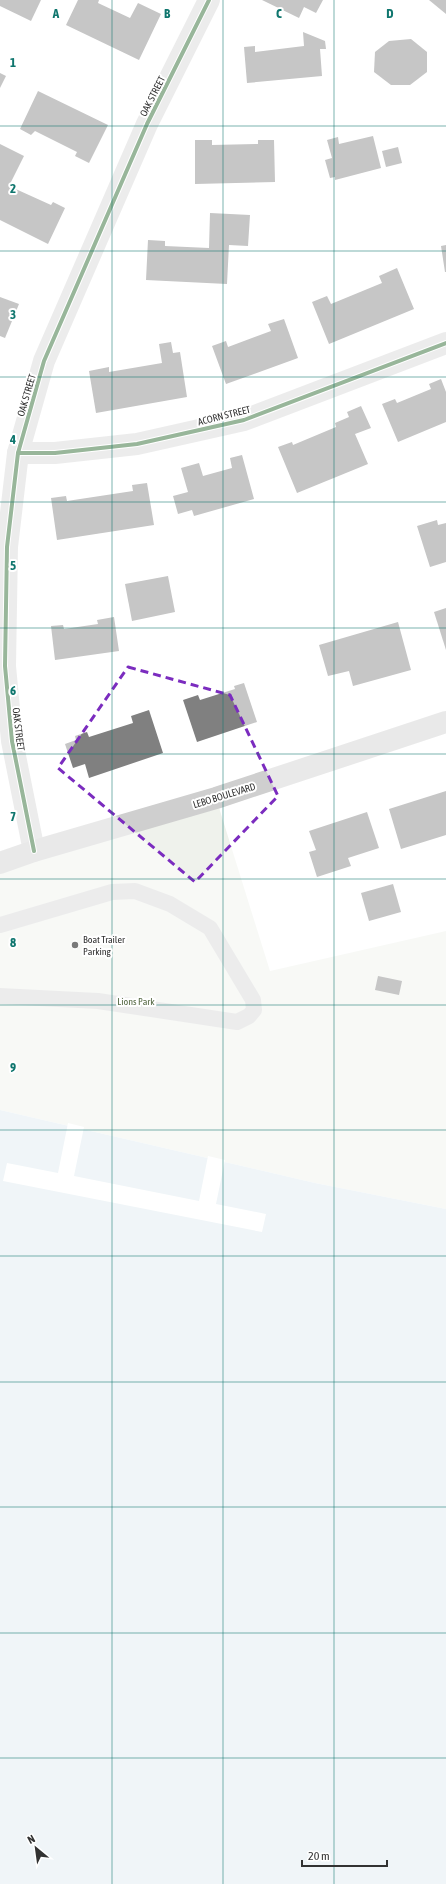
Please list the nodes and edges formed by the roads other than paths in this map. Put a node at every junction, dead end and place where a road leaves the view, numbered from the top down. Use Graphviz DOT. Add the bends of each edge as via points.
graph roads {
  1 [pos="209,0"];
  2 [pos="446,343"];
  3 [pos="18,453"];
  4 [pos="446,722"];
  5 [pos="6,742"];
  6 [pos="34,851"];
  7 [pos="0,863"];
  8 [pos="0,925"];
  9 [pos="0,996"];
  1 -- 3 [label="street, OAK STREET" via="147,124 44,362"];
  2 -- 3 [label="street, ACORN STREET" via="244,420 137,444 55,453"];
  3 -- 5 [label="street, OAK STREET" via="7,548"];
  4 -- 6 [label="main road, LEBO BOULEVARD" via="216,798"];
  5 -- 6 [label="street, OAK STREET"];
  6 -- 7 [label="main road, LEBO BOULEVARD"];
  8 -- 9 [label="lane" via="112,892 135,891 170,904 210,928 253,1000 254,1010 249,1016 237,1022 98,1001"];
}
